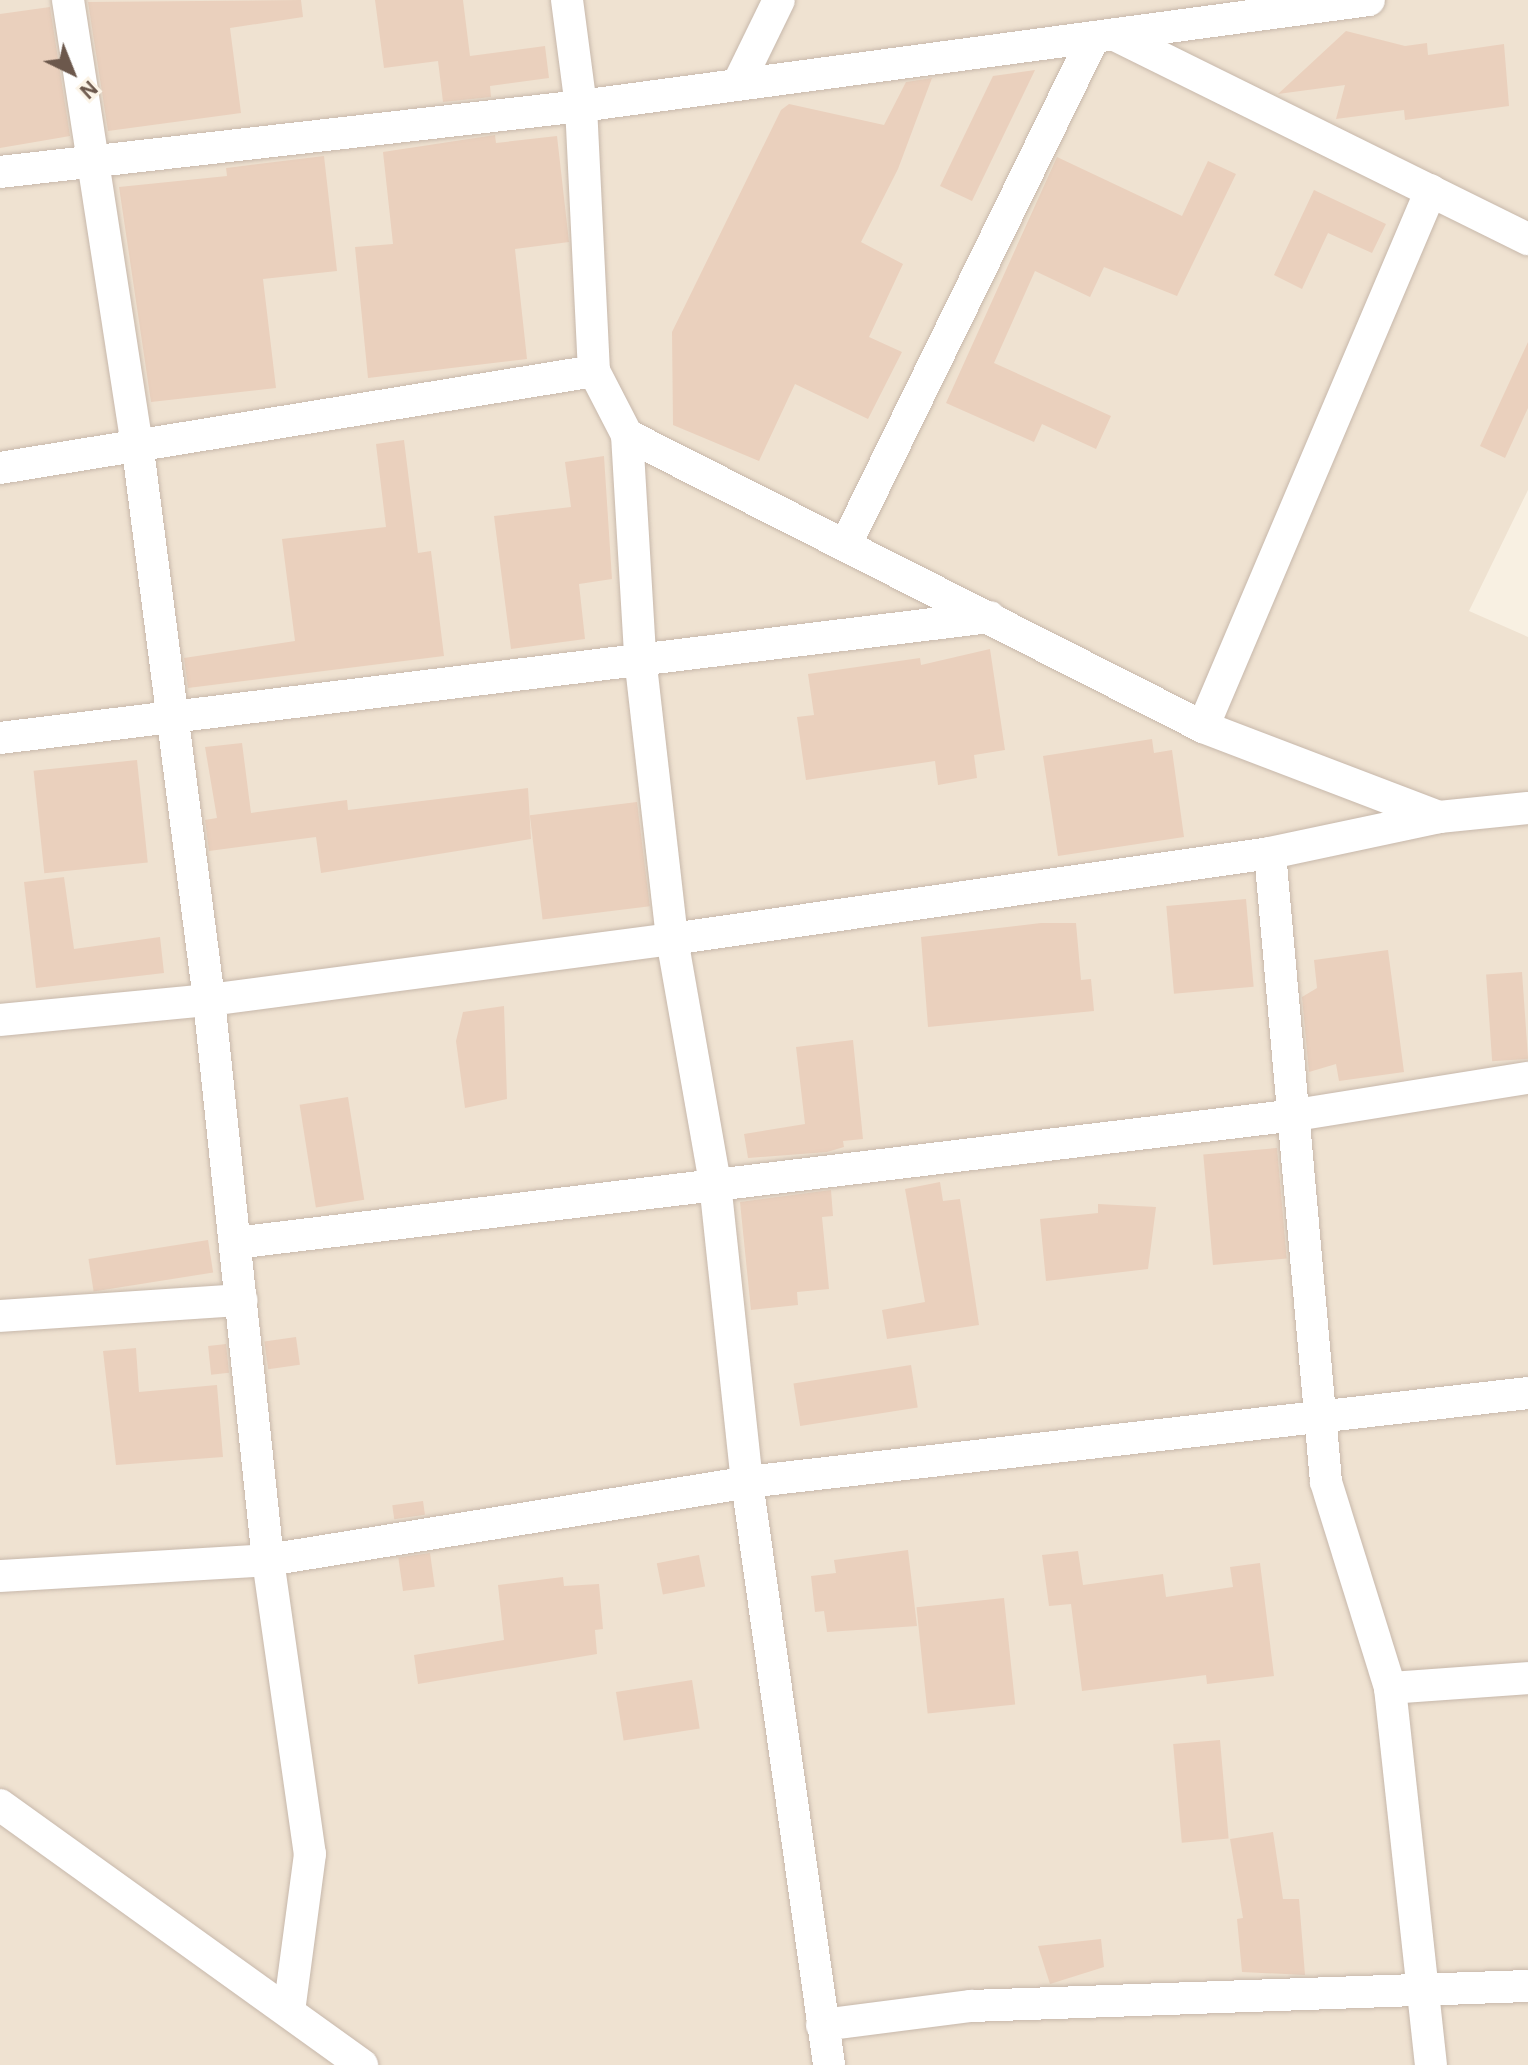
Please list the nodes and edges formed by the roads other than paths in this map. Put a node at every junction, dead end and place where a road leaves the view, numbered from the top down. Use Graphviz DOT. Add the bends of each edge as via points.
graph roads {
  1 [pos="68,0"];
  2 [pos="567,0"];
  3 [pos="779,0"];
  4 [pos="1369,0"];
  5 [pos="1104,37"];
  6 [pos="738,84"];
  7 [pos="581,106"];
  8 [pos="91,161"];
  9 [pos="0,172"];
  10 [pos="1431,190"];
  11 [pos="1528,239"];
  12 [pos="594,371"];
  13 [pos="627,435"];
  14 [pos="138,450"];
  15 [pos="0,468"];
  16 [pos="846,544"];
  17 [pos="990,617"];
  18 [pos="640,657"];
  19 [pos="169,716"];
  20 [pos="1203,727"];
  21 [pos="0,738"];
  22 [pos="1528,808"];
  23 [pos="1439,817"];
  24 [pos="1270,853"];
  25 [pos="672,939"];
  26 [pos="209,1000"];
  27 [pos="0,1020"];
  28 [pos="1528,1078"];
  29 [pos="1296,1115"];
  30 [pos="715,1183"];
  31 [pos="235,1243"];
  32 [pos="241,1300"];
  33 [pos="0,1316"];
  34 [pos="1528,1393"];
  35 [pos="1323,1413"];
  36 [pos="747,1482"];
  37 [pos="268,1560"];
  38 [pos="0,1576"];
  39 [pos="1528,1678"];
  40 [pos="1390,1688"];
  41 [pos="0,1805"];
  42 [pos="1528,1986"];
  43 [pos="1426,1992"];
  44 [pos="289,2012"];
  45 [pos="822,2025"];
  46 [pos="362,2065"];
  47 [pos="829,2065"];
  48 [pos="1431,2065"];
  1 -- 8 [label="street"];
  2 -- 7 [label="street"];
  3 -- 6 [label="street"];
  4 -- 5 [label="street"];
  5 -- 6 [label="street"];
  5 -- 10 [label="street"];
  5 -- 16 [label="street"];
  6 -- 7 [label="street"];
  7 -- 8 [label="street"];
  7 -- 12 [label="street"];
  8 -- 9 [label="street"];
  8 -- 14 [label="street"];
  10 -- 11 [label="street"];
  10 -- 20 [label="street"];
  12 -- 13 [label="street"];
  12 -- 14 [label="street"];
  13 -- 16 [label="street"];
  13 -- 18 [label="street"];
  14 -- 15 [label="street"];
  14 -- 19 [label="street"];
  16 -- 17 [label="street"];
  17 -- 18 [label="street"];
  17 -- 20 [label="street"];
  18 -- 19 [label="street"];
  18 -- 25 [label="street"];
  19 -- 21 [label="street"];
  19 -- 26 [label="street"];
  20 -- 23 [label="street"];
  22 -- 23 [label="street"];
  23 -- 24 [label="street"];
  24 -- 25 [label="street"];
  24 -- 29 [label="street"];
  25 -- 26 [label="street"];
  25 -- 30 [label="street"];
  26 -- 27 [label="street"];
  26 -- 31 [label="street"];
  28 -- 29 [label="street"];
  29 -- 30 [label="street"];
  29 -- 35 [label="street"];
  30 -- 31 [label="street"];
  30 -- 36 [label="street"];
  31 -- 32 [label="street"];
  32 -- 33 [label="street"];
  32 -- 37 [label="street"];
  34 -- 35 [label="street"];
  35 -- 36 [label="street"];
  35 -- 40 [label="street" via="1326,1482"];
  36 -- 37 [label="street"];
  36 -- 45 [label="street"];
  37 -- 38 [label="street"];
  37 -- 44 [label="street" via="310,1854"];
  39 -- 40 [label="street"];
  40 -- 43 [label="street"];
  41 -- 44 [label="street"];
  42 -- 43 [label="street"];
  43 -- 45 [label="street" via="971,2006"];
  43 -- 48 [label="street"];
  44 -- 46 [label="street"];
  45 -- 47 [label="street"];
}
